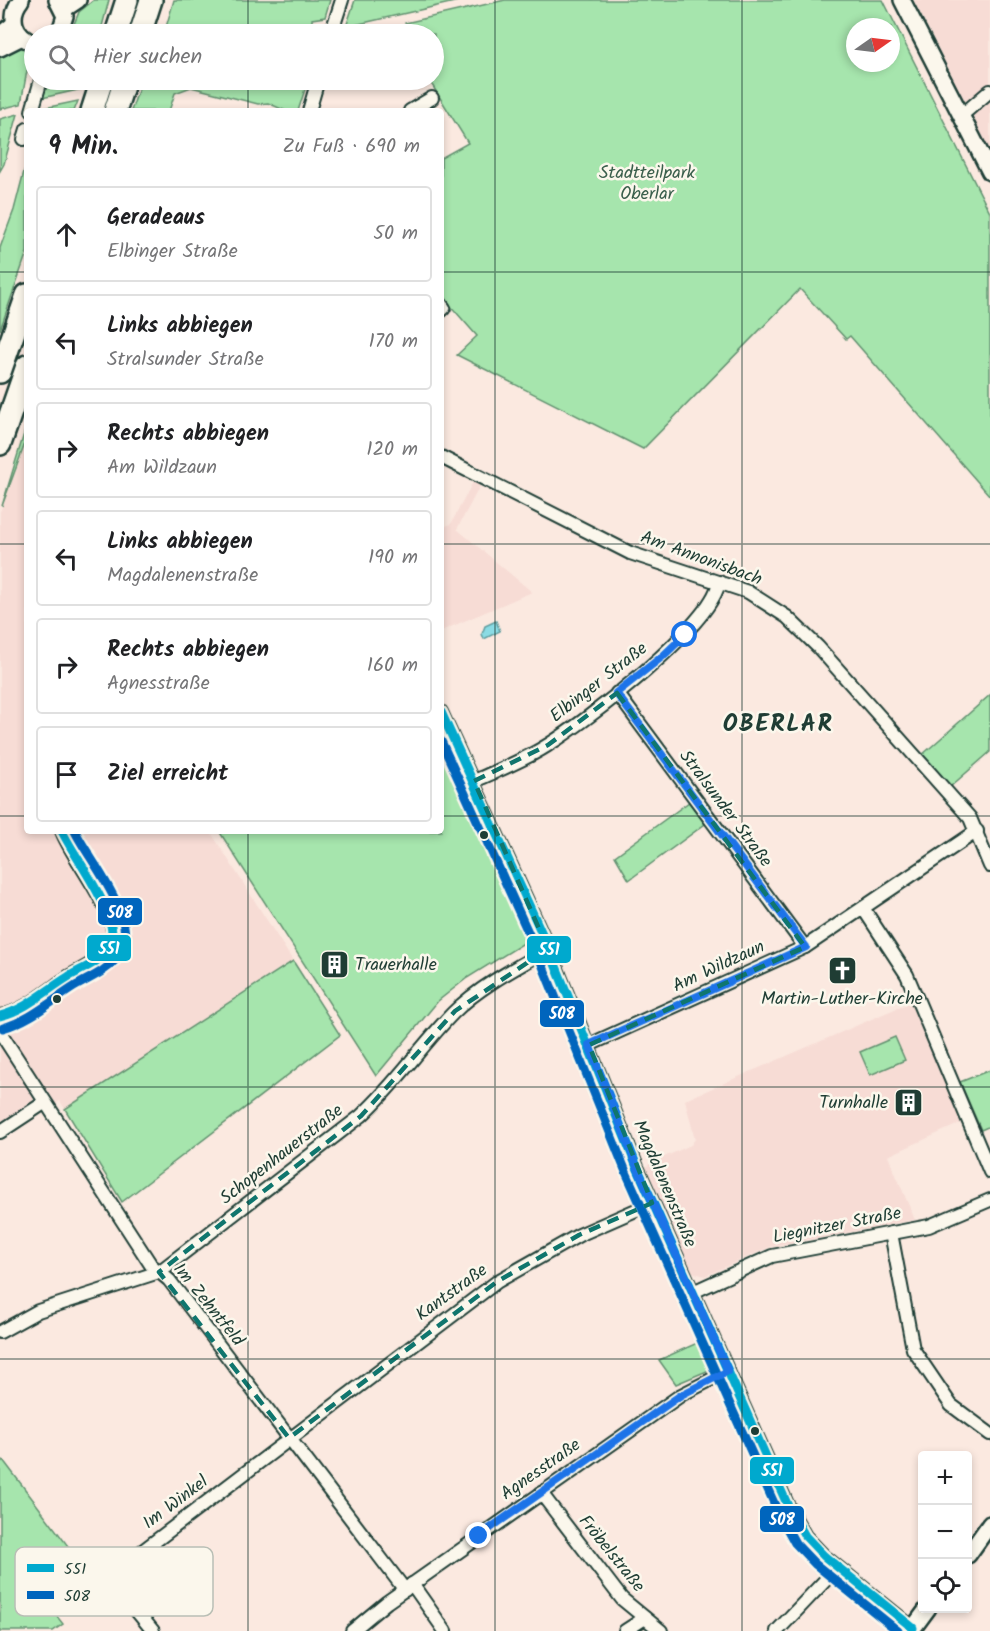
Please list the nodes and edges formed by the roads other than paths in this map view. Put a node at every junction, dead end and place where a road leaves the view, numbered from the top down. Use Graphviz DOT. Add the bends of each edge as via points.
graph roads {
  1 [pos="21,0"];
  2 [pos="78,0"];
  3 [pos="127,0"];
  4 [pos="151,0"];
  5 [pos="342,0"];
  6 [pos="902,0"];
  7 [pos="60,5"];
  8 [pos="64,24"];
  9 [pos="119,24"];
  10 [pos="143,24"];
  11 [pos="334,24"];
  12 [pos="0,35"];
  13 [pos="23,35"];
  14 [pos="0,48"];
  15 [pos="38,90"];
  16 [pos="99,90"];
  17 [pos="315,90"];
  18 [pos="990,91"];
  19 [pos="432,98"];
  20 [pos="93,107"];
  21 [pos="33,108"];
  22 [pos="310,108"];
  23 [pos="415,108"];
  24 [pos="962,115"];
  25 [pos="990,172"];
  26 [pos="24,304"];
  27 [pos="0,372"];
  28 [pos="24,375"];
  29 [pos="0,444"];
  30 [pos="444,459"];
  31 [pos="719,582"];
  32 [pos="616,693"];
  33 [pos="444,718"];
  34 [pos="474,781"];
  35 [pos="977,831"];
  36 [pos="63,834"];
  37 [pos="990,866"];
  38 [pos="863,908"];
  39 [pos="806,947"];
  40 [pos="549,949"];
  41 [pos="0,1016"];
  42 [pos="0,1032"];
  43 [pos="589,1045"];
  44 [pos="44,1103"];
  45 [pos="0,1132"];
  46 [pos="990,1172"];
  47 [pos="990,1200"];
  48 [pos="652,1203"];
  49 [pos="891,1233"];
  50 [pos="159,1272"];
  51 [pos="693,1292"];
  52 [pos="0,1332"];
  53 [pos="728,1371"];
  54 [pos="990,1434"];
  55 [pos="289,1438"];
  56 [pos="541,1493"];
  57 [pos="990,1524"];
  58 [pos="148,1547"];
  59 [pos="972,1549"];
  60 [pos="836,1569"];
  61 [pos="408,1587"];
  62 [pos="924,1613"];
  63 [pos="141,1616"];
  64 [pos="645,1618"];
  65 [pos="912,1630"];
  66 [pos="153,1631"];
  67 [pos="352,1631"];
  68 [pos="445,1631"];
  69 [pos="625,1631"];
  70 [pos="661,1631"];
  71 [pos="777,1631"];
  1 -- 13 [label="street" via="14,12"];
  2 -- 7 [label="street"];
  3 -- 9 [label="highway"];
  4 -- 10 [label="highway"];
  5 -- 11 [label="street"];
  6 -- 24 [label="street"];
  7 -- 8 [label="street"];
  12 -- 13 [label="street"];
  13 -- 14 [label="street"];
  15 -- 21 [label="street"];
  16 -- 20 [label="highway"];
  17 -- 22 [label="street"];
  18 -- 24 [label="street"];
  19 -- 23 [label="street"];
  24 -- 25 [label="street"];
  26 -- 27 [label="highway"];
  28 -- 29 [label="highway"];
  30 -- 31 [label="street, Am Annonisbach" via="630,553"];
  31 -- 32 [label="street, Elbinger Straße" via="712,599 685,635"];
  31 -- 35 [label="street, Am Annonisbach" via="768,603 804,633 970,818"];
  32 -- 34 [label="street, Elbinger Straße" via="548,745"];
  32 -- 39 [label="street, Stralsunder Straße"];
  33 -- 34 [label="street, Magdalenenstraße"];
  34 -- 40 [label="street, Magdalenenstraße"];
  35 -- 37 [label="street, Am Annonisbach"];
  35 -- 38 [label="street, Am Wildzaun"];
  36 -- 41 [label="street" via="111,919 112,942 103,955 23,1006"];
  38 -- 39 [label="street, Am Wildzaun"];
  38 -- 46 [label="street" via="907,975"];
  39 -- 43 [label="street, Am Wildzaun"];
  40 -- 43 [label="street, Magdalenenstraße"];
  40 -- 50 [label="street, Schopenhauerstraße" via="473,996 361,1116"];
  42 -- 44 [label="street, Im Zehntfeld"];
  43 -- 48 [label="street, Magdalenenstraße"];
  44 -- 45 [label="street"];
  44 -- 50 [label="street, Im Zehntfeld"];
  47 -- 49 [label="street, Liegnitzer Straße" via="929,1227"];
  48 -- 51 [label="street, Magdalenenstraße"];
  48 -- 55 [label="street, Kantstraße" via="579,1235 498,1281"];
  49 -- 51 [label="street, Liegnitzer Straße" via="772,1256"];
  49 -- 54 [label="street" via="914,1349 951,1405"];
  50 -- 52 [label="street, Schopenhauerstraße" via="38,1311"];
  50 -- 55 [label="street, Im Zehntfeld"];
  51 -- 53 [label="street, Magdalenenstraße"];
  53 -- 56 [label="street, Agnesstraße" via="681,1395"];
  53 -- 60 [label="street, Magdalenenstraße" via="788,1506 805,1536"];
  55 -- 58 [label="street, Im Winkel"];
  55 -- 61 [label="street, Im Zehntfeld"];
  56 -- 61 [label="street, Agnesstraße"];
  56 -- 64 [label="street, Fröbelstraße" via="622,1599"];
  57 -- 59 [label="street"];
  60 -- 65 [label="street, Magdalenenstraße"];
  60 -- 71 [label="street"];
  61 -- 67 [label="street, Agnesstraße"];
  61 -- 68 [label="street, Im Zehntfeld"];
  62 -- 65 [label="street"];
  63 -- 66 [label="street, Im Winkel"];
  64 -- 69 [label="street"];
  64 -- 70 [label="street, Fröbelstraße"];
}
